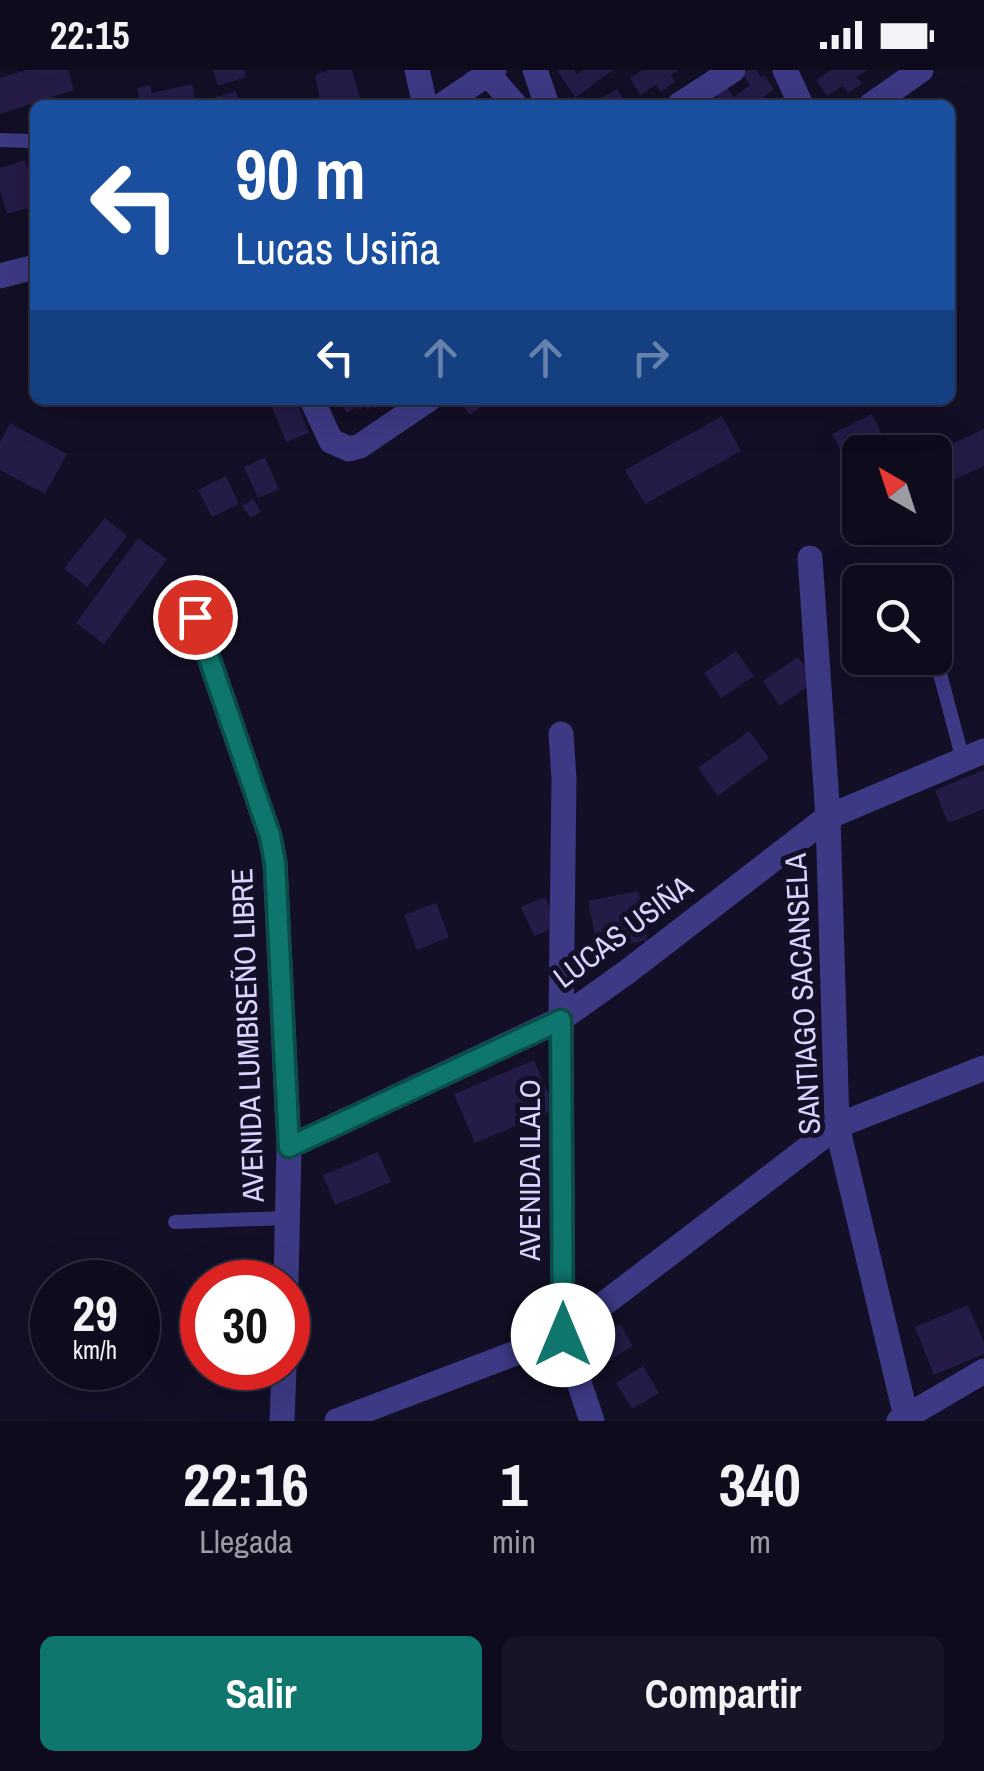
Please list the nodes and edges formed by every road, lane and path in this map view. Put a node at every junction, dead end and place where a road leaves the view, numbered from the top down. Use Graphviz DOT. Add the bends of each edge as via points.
graph roads {
  1 [pos="418,70"];
  2 [pos="733,70"];
  3 [pos="786,70"];
  4 [pos="921,70"];
  5 [pos="491,72"];
  6 [pos="424,100"];
  7 [pos="449,100"];
  8 [pos="505,100"];
  9 [pos="688,100"];
  10 [pos="799,100"];
  11 [pos="878,100"];
  12 [pos="0,140"];
  13 [pos="30,142"];
  14 [pos="30,268"];
  15 [pos="0,276"];
  16 [pos="314,405"];
  17 [pos="421,405"];
  18 [pos="810,558"];
  19 [pos="195,617"];
  20 [pos="943,675"];
  21 [pos="561,734"];
  22 [pos="974,756"];
  23 [pos="828,816"];
  24 [pos="561,1020"];
  25 [pos="984,1068"];
  26 [pos="837,1126"];
  27 [pos="289,1147"];
  28 [pos="288,1218"];
  29 [pos="175,1222"];
  30 [pos="287,1260"];
  31 [pos="563,1335"];
  32 [pos="984,1371"];
  33 [pos="283,1390"];
  34 [pos="904,1419"];
  35 [pos="282,1421"];
  36 [pos="337,1421"];
  37 [pos="592,1421"];
  1 -- 6 [label="street"];
  2 -- 9 [label="street"];
  3 -- 10 [label="street"];
  4 -- 11 [label="street"];
  5 -- 7 [label="street"];
  5 -- 8 [label="street"];
  12 -- 13 [label="lane"];
  14 -- 15 [label="street"];
  16 -- 17 [label="street" via="331,440 348,448"];
  18 -- 23 [label="street, SANTIAGO SACANSELA"];
  19 -- 27 [label="street, AVENIDA LUMBISEÑO LIBRE" via="275,863"];
  20 -- 22 [label="lane"];
  21 -- 24 [label="street, AVENIDA ILALO"];
  22 -- 23 [label="street, LUCAS USIÑA"];
  23 -- 24 [label="street, LUCAS USIÑA"];
  23 -- 26 [label="street, SANTIAGO SACANSELA"];
  24 -- 27 [label="street, LUCAS USIÑA"];
  24 -- 31 [label="street, AVENIDA ILALO"];
  25 -- 26 [label="street"];
  26 -- 31 [label="street"];
  26 -- 34 [label="street, SANTIAGO SACANSELA"];
  27 -- 28 [label="street, AVENIDA LUMBISEÑO LIBRE"];
  28 -- 29 [label="lane"];
  28 -- 30 [label="street, AVENIDA LUMBISEÑO LIBRE"];
  31 -- 36 [label="street"];
  31 -- 37 [label="street, AVENIDA ILALO"];
  32 -- 34 [label="street"];
  33 -- 35 [label="street"];
}
